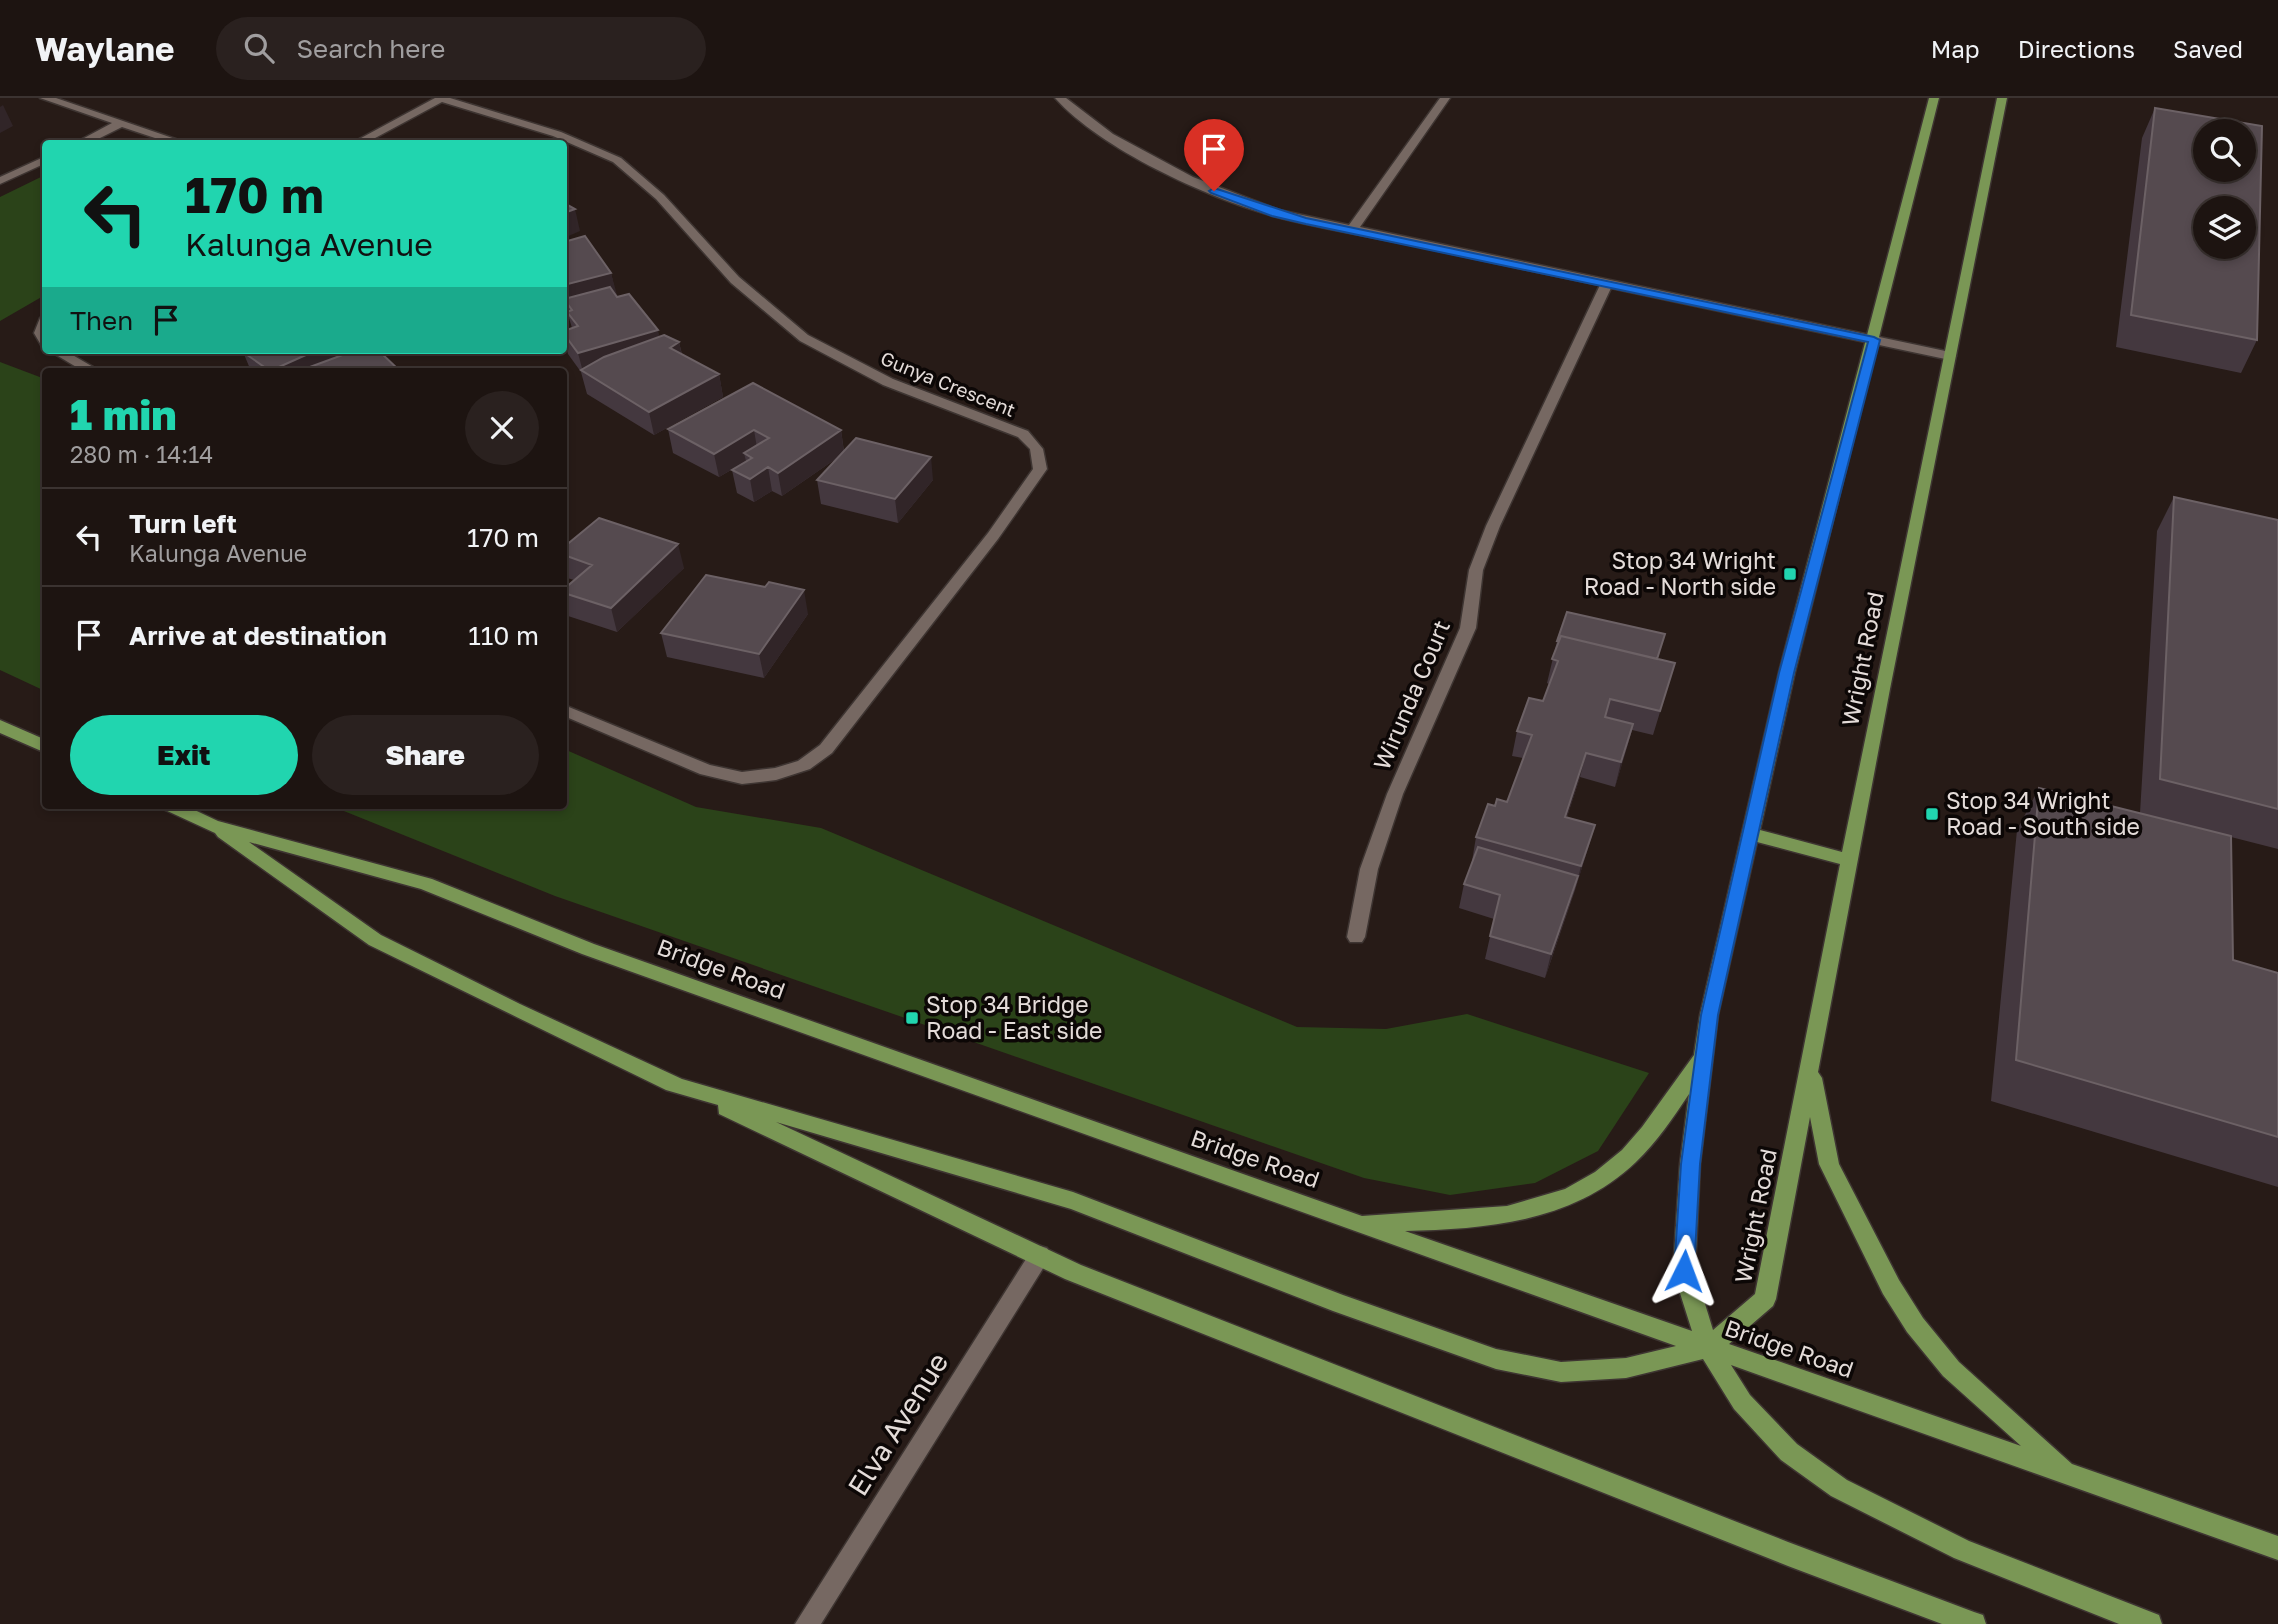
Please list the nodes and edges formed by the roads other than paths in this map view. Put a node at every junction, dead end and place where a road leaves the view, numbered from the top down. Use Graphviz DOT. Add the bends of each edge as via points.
graph roads {
  1 [pos="46,98"];
  2 [pos="442,98"];
  3 [pos="1060,98"];
  4 [pos="1445,98"];
  5 [pos="1934,98"];
  6 [pos="2002,98"];
  7 [pos="121,123"];
  8 [pos="86,140"];
  9 [pos="173,140"];
  10 [pos="363,140"];
  11 [pos="42,161"];
  12 [pos="0,181"];
  13 [pos="1351,231"];
  14 [pos="1606,285"];
  15 [pos="1874,340"];
  16 [pos="61,354"];
  17 [pos="1950,356"];
  18 [pos="87,368"];
  19 [pos="567,710"];
  20 [pos="0,726"];
  21 [pos="42,745"];
  22 [pos="177,809"];
  23 [pos="213,826"];
  24 [pos="1750,834"];
  25 [pos="1849,860"];
  26 [pos="1356,937"];
  27 [pos="1704,1057"];
  28 [pos="1810,1068"];
  29 [pos="673,1084"];
  30 [pos="1355,1223"];
  31 [pos="1040,1255"];
  32 [pos="1708,1348"];
  33 [pos="2070,1475"];
  34 [pos="2278,1548"];
  35 [pos="807,1624"];
  36 [pos="1974,1624"];
  37 [pos="2150,1624"];
  1 -- 7 [label="street"];
  2 -- 10 [label="street"];
  2 -- 19 [label="street, Gunya Crescent" via="557,134 617,160 660,197 735,280 804,338 888,382 1023,434 1036,444 1039,456 1040,469 993,536 827,749 804,765 742,778 706,770"];
  3 -- 13 [label="street" via="1115,141 1192,182 1276,214"];
  4 -- 13 [label="street"];
  5 -- 15 [label="main road"];
  6 -- 17 [label="main road, Wright Road"];
  7 -- 8 [label="street"];
  7 -- 9 [label="street"];
  11 -- 12 [label="street"];
  13 -- 14 [label="street"];
  14 -- 15 [label="street"];
  14 -- 26 [label="street, Wirunda Court" via="1476,570 1468,628 1395,794 1369,869"];
  15 -- 17 [label="street"];
  15 -- 24 [label="main road"];
  16 -- 18 [label="street"];
  17 -- 25 [label="main road, Wright Road"];
  20 -- 21 [label="main road"];
  22 -- 23 [label="main road, Bridge Road"];
  23 -- 29 [label="main road, Bridge Road" via="375,940"];
  23 -- 30 [label="main road, Bridge Road" via="426,884 588,949"];
  24 -- 25 [label="main road"];
  24 -- 27 [label="main road" via="1709,1015"];
  25 -- 28 [label="main road, Wright Road"];
  27 -- 30 [label="main road" via="1629,1156 1603,1180 1574,1194 1539,1209 1470,1221"];
  27 -- 32 [label="main road" via="1690,1164 1684,1271"];
  28 -- 32 [label="main road, Wright Road" via="1765,1299"];
  28 -- 33 [label="main road" via="1829,1164 1915,1325 1951,1369"];
  29 -- 31 [label="main road, Bridge Road"];
  29 -- 32 [label="main road" via="1073,1201 1496,1359 1561,1372 1626,1368"];
  30 -- 32 [label="main road, Bridge Road"];
  31 -- 35 [label="street, Elva Avenue"];
  31 -- 36 [label="main road, Bridge Road" via="1086,1277"];
  32 -- 33 [label="main road, Bridge Road"];
  32 -- 37 [label="main road" via="1742,1402 1789,1452 1839,1488 1962,1550"];
  33 -- 34 [label="main road, Bridge Road"];
}
